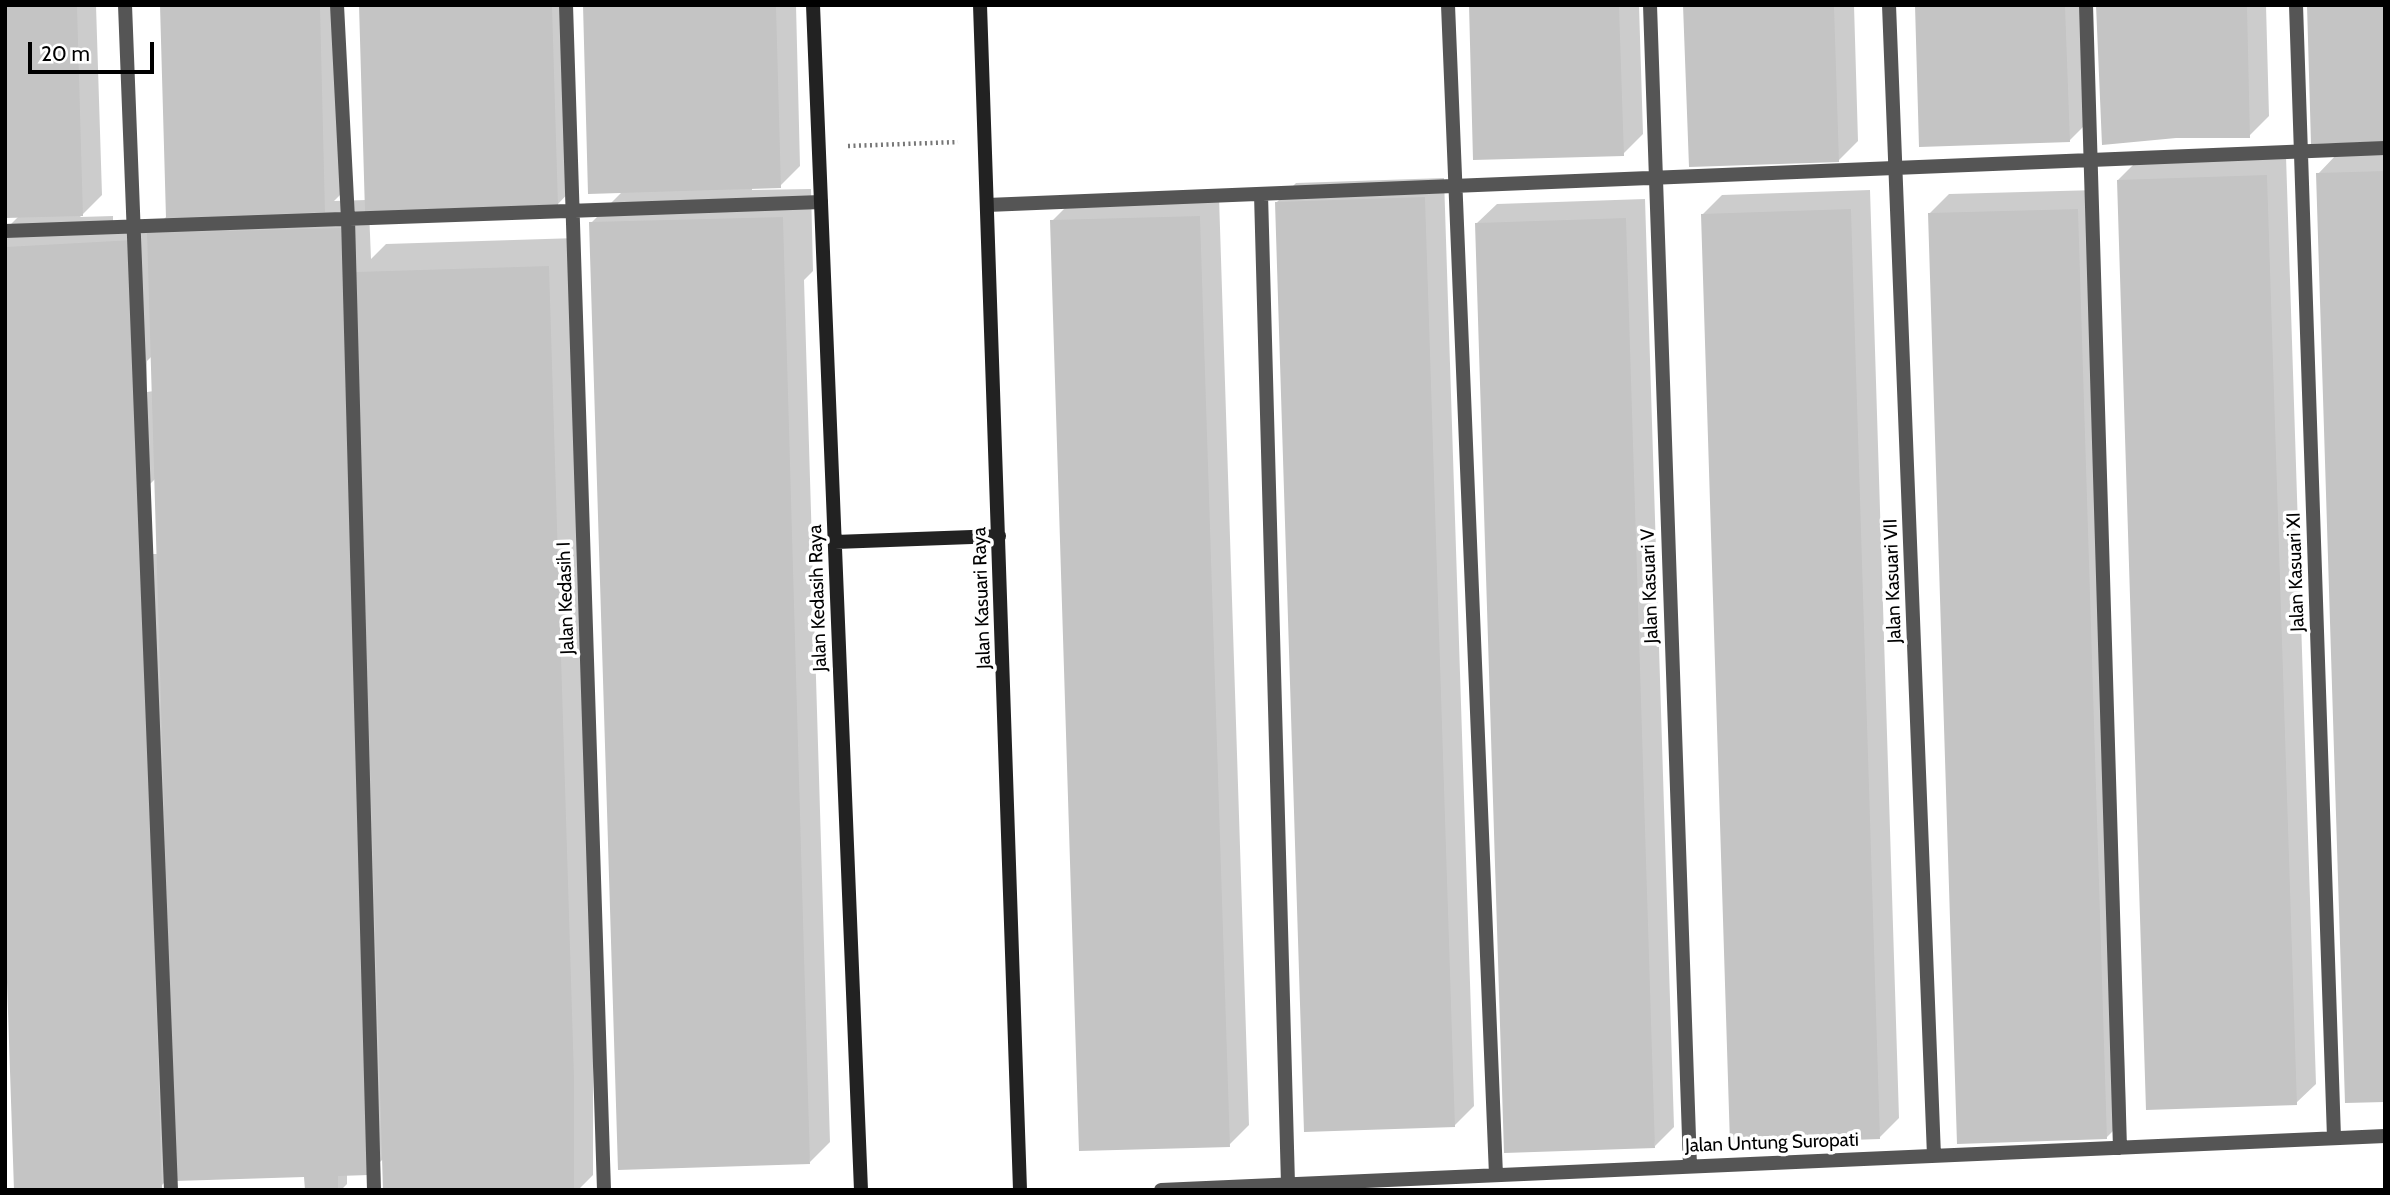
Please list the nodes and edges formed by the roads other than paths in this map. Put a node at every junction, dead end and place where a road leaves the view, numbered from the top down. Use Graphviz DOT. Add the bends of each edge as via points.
graph roads {
  1 [pos="125,5"];
  2 [pos="337,5"];
  3 [pos="566,5"];
  4 [pos="813,5"];
  5 [pos="980,5"];
  6 [pos="1448,5"];
  7 [pos="1650,5"];
  8 [pos="1889,5"];
  9 [pos="2086,5"];
  10 [pos="2296,5"];
  11 [pos="2385,148"];
  12 [pos="2302,151"];
  13 [pos="2091,160"];
  14 [pos="1896,167"];
  15 [pos="1654,178"];
  16 [pos="1456,186"];
  17 [pos="1261,194"];
  18 [pos="821,202"];
  19 [pos="987,205"];
  20 [pos="573,211"];
  21 [pos="348,219"];
  22 [pos="133,227"];
  23 [pos="5,231"];
  24 [pos="999,536"];
  25 [pos="835,542"];
  26 [pos="2385,1136"];
  27 [pos="2334,1138"];
  28 [pos="2120,1148"];
  29 [pos="1934,1156"];
  30 [pos="1690,1166"];
  31 [pos="1496,1175"];
  32 [pos="1288,1184"];
  33 [pos="171,1190"];
  34 [pos="374,1190"];
  35 [pos="604,1190"];
  36 [pos="861,1190"];
  37 [pos="1020,1190"];
  38 [pos="1161,1190"];
  1 -- 22 [label="street"];
  2 -- 21 [label="street"];
  3 -- 20 [label="street, Jalan Kedasih I"];
  4 -- 18 [label="main road, Jalan Kedasih Raya"];
  5 -- 19 [label="main road, Jalan Kasuari Raya"];
  6 -- 16 [label="street"];
  7 -- 15 [label="street, Jalan Kasuari V"];
  8 -- 14 [label="street, Jalan Kasuari VII"];
  9 -- 13 [label="street"];
  10 -- 12 [label="street, Jalan Kasuari XI"];
  11 -- 12 [label="street"];
  12 -- 13 [label="street"];
  12 -- 27 [label="street, Jalan Kasuari XI"];
  13 -- 14 [label="street"];
  13 -- 28 [label="street"];
  14 -- 15 [label="street"];
  14 -- 29 [label="street, Jalan Kasuari VII"];
  15 -- 16 [label="street"];
  15 -- 30 [label="street, Jalan Kasuari V"];
  16 -- 17 [label="street"];
  16 -- 31 [label="street"];
  17 -- 19 [label="street"];
  17 -- 32 [label="street"];
  18 -- 20 [label="street"];
  18 -- 25 [label="main road, Jalan Kedasih Raya"];
  19 -- 24 [label="main road, Jalan Kasuari Raya"];
  20 -- 21 [label="street"];
  20 -- 35 [label="street, Jalan Kedasih I"];
  21 -- 22 [label="street"];
  21 -- 34 [label="street"];
  22 -- 23 [label="street"];
  22 -- 33 [label="street"];
  24 -- 25 [label="main road"];
  24 -- 37 [label="main road, Jalan Kasuari Raya"];
  25 -- 36 [label="main road, Jalan Kedasih Raya"];
  26 -- 27 [label="street, Jalan Untung Suropati"];
  27 -- 28 [label="street, Jalan Untung Suropati"];
  28 -- 29 [label="street, Jalan Untung Suropati"];
  29 -- 30 [label="street, Jalan Untung Suropati"];
  30 -- 31 [label="street, Jalan Untung Suropati"];
  31 -- 32 [label="street, Jalan Untung Suropati"];
  32 -- 38 [label="street, Jalan Untung Suropati"];
}
